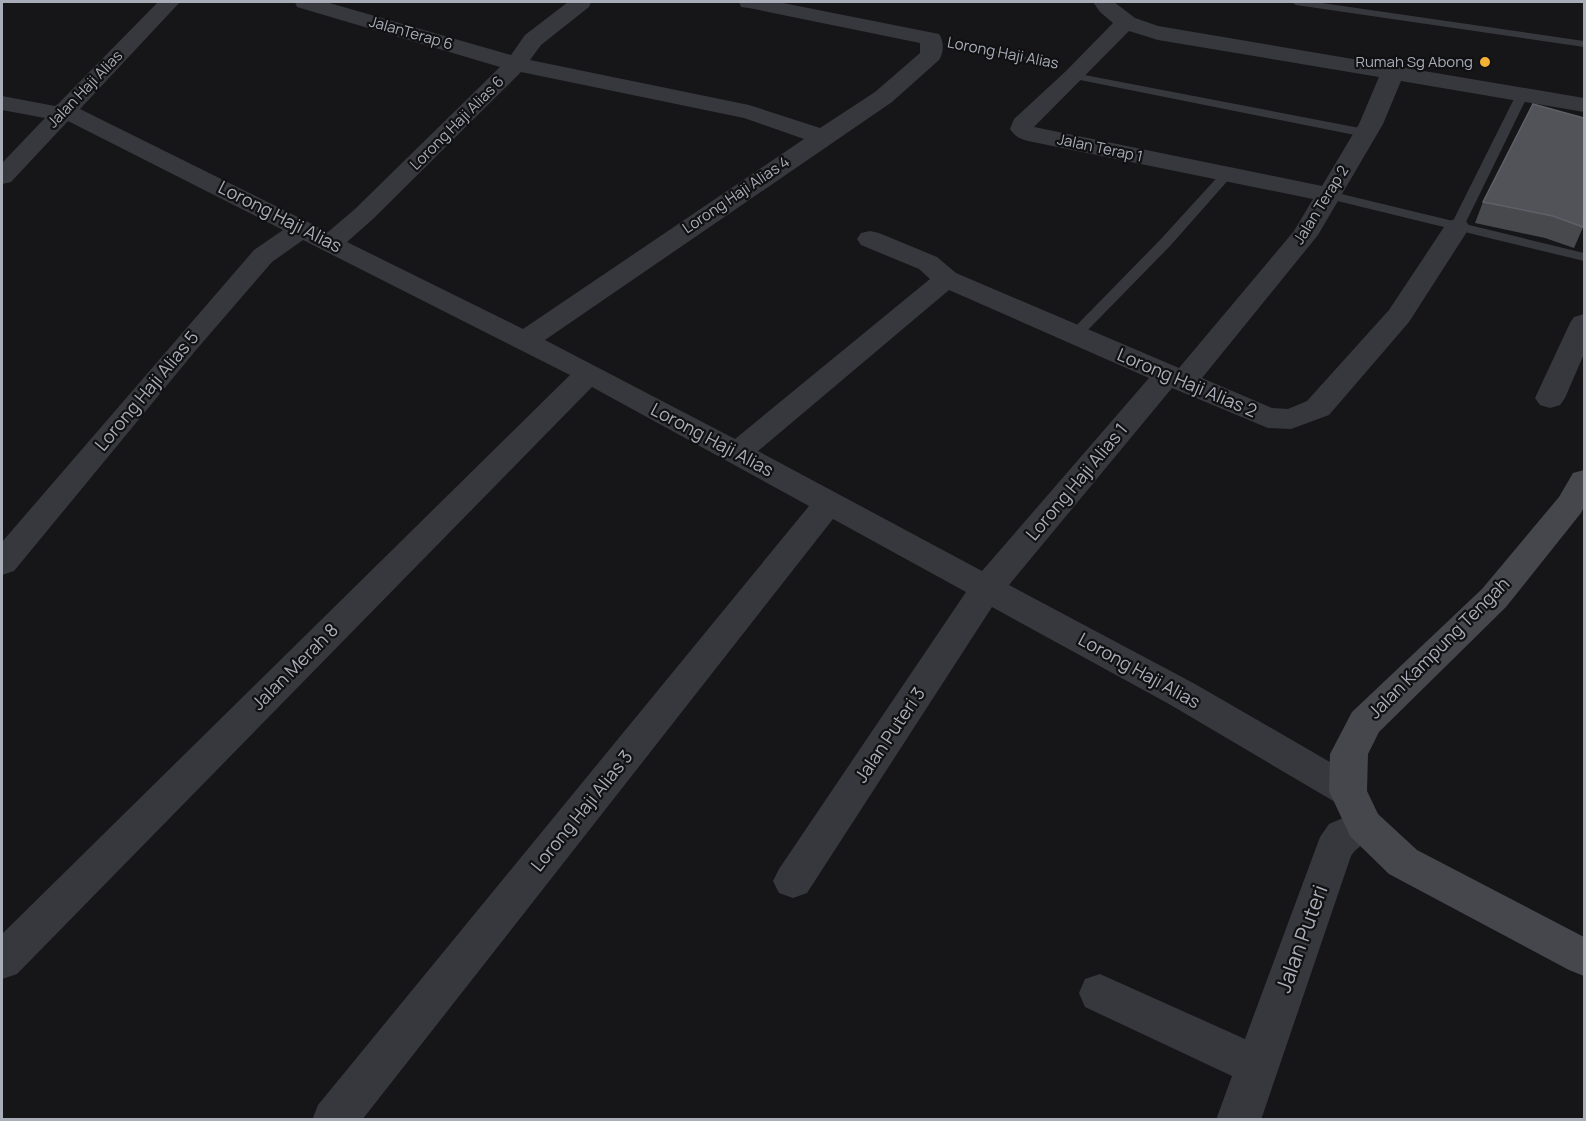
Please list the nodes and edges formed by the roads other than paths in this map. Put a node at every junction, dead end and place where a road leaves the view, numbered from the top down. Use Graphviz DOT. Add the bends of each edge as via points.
graph roads {
  1 [pos="169,2"];
  2 [pos="305,2"];
  3 [pos="581,2"];
  4 [pos="749,2"];
  5 [pos="1103,2"];
  6 [pos="1296,2"];
  7 [pos="1127,21"];
  8 [pos="931,39"];
  9 [pos="1584,44"];
  10 [pos="516,64"];
  11 [pos="1393,72"];
  12 [pos="1077,73"];
  13 [pos="1523,93"];
  14 [pos="1583,102"];
  15 [pos="2,103"];
  16 [pos="62,112"];
  17 [pos="1365,133"];
  18 [pos="822,137"];
  19 [pos="1227,174"];
  20 [pos="2,177"];
  21 [pos="1329,195"];
  22 [pos="1457,227"];
  23 [pos="302,229"];
  24 [pos="870,239"];
  25 [pos="330,243"];
  26 [pos="1584,256"];
  27 [pos="946,279"];
  28 [pos="1584,323"];
  29 [pos="1075,335"];
  30 [pos="524,340"];
  31 [pos="589,373"];
  32 [pos="1175,378"];
  33 [pos="1550,398"];
  34 [pos="737,453"];
  35 [pos="1584,481"];
  36 [pos="829,503"];
  37 [pos="2,563"];
  38 [pos="987,588"];
  39 [pos="1356,808"];
  40 [pos="793,882"];
  41 [pos="1584,957"];
  42 [pos="2,961"];
  43 [pos="1100,993"];
  44 [pos="1256,1066"];
  45 [pos="334,1119"];
  46 [pos="1238,1119"];
  1 -- 16 [label="street, Jalan Haji Alias"];
  2 -- 10 [label="street, JalanTerap 6"];
  3 -- 10 [label="street, Lorong Haji Alias 6" via="533,40"];
  4 -- 8 [label="street, Lorong Haji Alias"];
  5 -- 7 [label="street"];
  6 -- 9 [label="lane"];
  7 -- 11 [label="street" via="1146,31"];
  7 -- 12 [label="street, Jalan Terap 1"];
  8 -- 18 [label="street, Lorong Haji Alias 4" via="932,55 917,70 870,108"];
  10 -- 18 [label="street" via="749,112"];
  10 -- 25 [label="street, Lorong Haji Alias 6"];
  11 -- 13 [label="street"];
  11 -- 17 [label="street, Jalan Terap 2"];
  12 -- 17 [label="lane"];
  12 -- 19 [label="street, Jalan Terap 1" via="1022,124 1022,129 1028,134"];
  13 -- 14 [label="street"];
  13 -- 22 [label="lane"];
  15 -- 16 [label="street, Lorong Haji Alias"];
  16 -- 20 [label="street, Jalan Haji Alias"];
  16 -- 23 [label="street, Lorong Haji Alias"];
  17 -- 21 [label="street, Jalan Terap 2"];
  18 -- 30 [label="street, Lorong Haji Alias 4"];
  19 -- 21 [label="street, Jalan Terap 1"];
  19 -- 29 [label="lane"];
  21 -- 22 [label="lane"];
  21 -- 32 [label="street, Jalan Terap 2" via="1305,235"];
  22 -- 26 [label="lane"];
  22 -- 32 [label="street, Lorong Haji Alias 2" via="1399,316 1318,408 1291,419 1268,418"];
  23 -- 25 [label="street, Lorong Haji Alias"];
  23 -- 37 [label="street, Lorong Haji Alias 5" via="263,256"];
  24 -- 27 [label="street, Lorong Haji Alias 2" via="928,262"];
  25 -- 30 [label="street, Lorong Haji Alias"];
  27 -- 29 [label="street, Lorong Haji Alias 2"];
  27 -- 34 [label="street"];
  28 -- 33 [label="street"];
  29 -- 32 [label="street, Lorong Haji Alias 2"];
  30 -- 31 [label="street, Lorong Haji Alias"];
  31 -- 34 [label="street, Lorong Haji Alias"];
  31 -- 42 [label="street, Jalan Merah 8"];
  32 -- 38 [label="street, Lorong Haji Alias 1"];
  34 -- 36 [label="street, Lorong Haji Alias"];
  35 -- 39 [label="street, Jalan Kampung Tengah" via="1570,505 1494,598 1365,722 1349,754"];
  36 -- 38 [label="street, Lorong Haji Alias"];
  36 -- 45 [label="street, Lorong Haji Alias 3"];
  38 -- 39 [label="street, Lorong Haji Alias" via="1182,694"];
  38 -- 40 [label="street, Jalan Puteri 3"];
  39 -- 41 [label="street" via="1403,862"];
  39 -- 44 [label="street, Jalan Puteri" via="1334,849"];
  43 -- 44 [label="street"];
  44 -- 46 [label="street, Jalan Puteri"];
}
